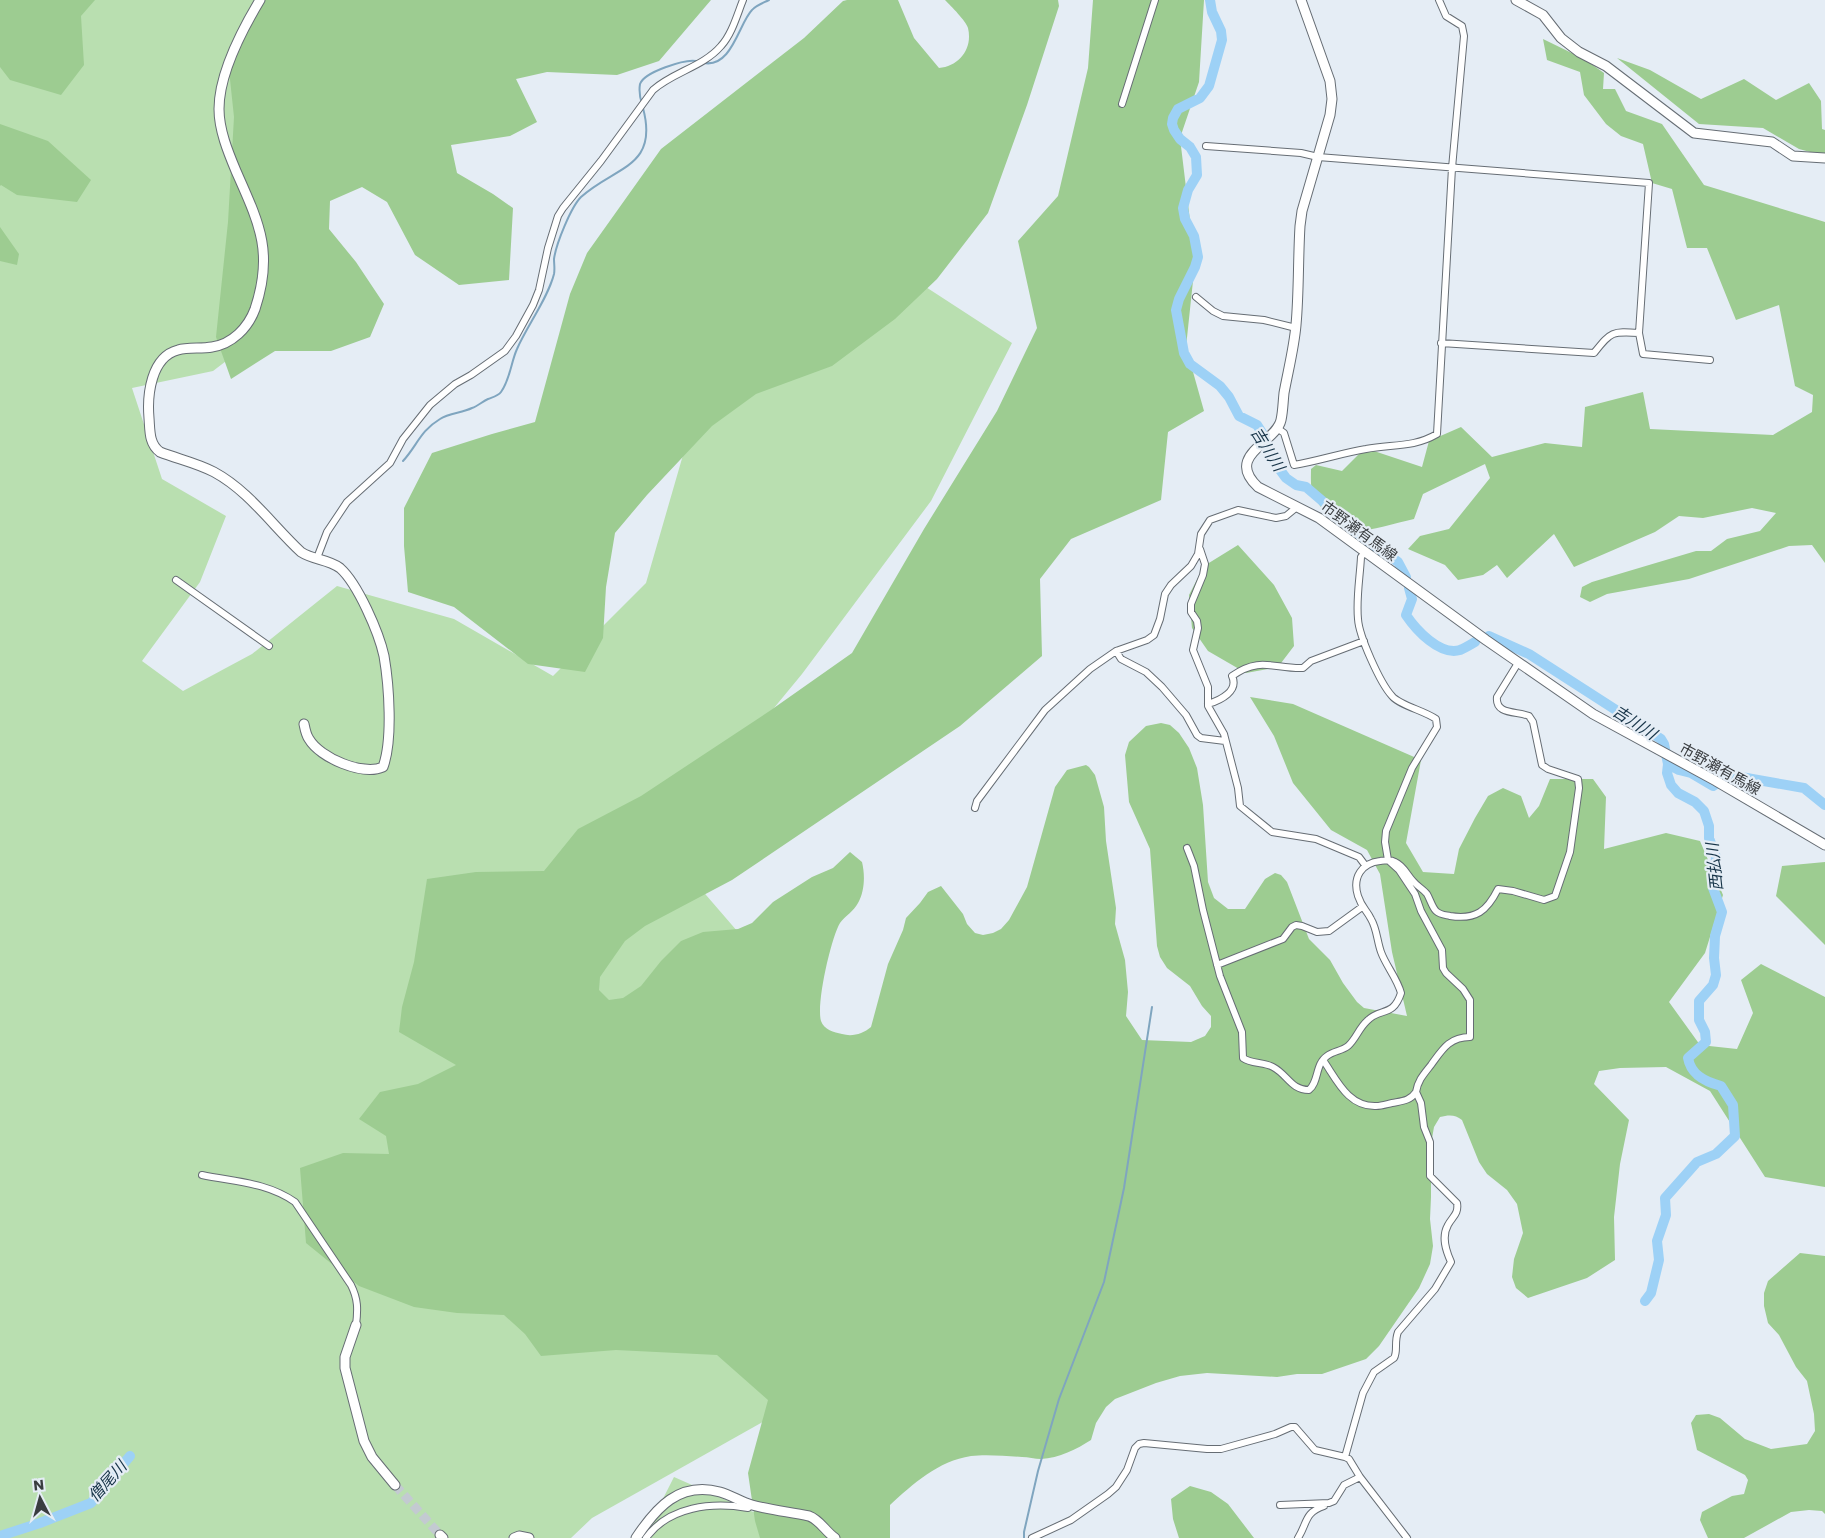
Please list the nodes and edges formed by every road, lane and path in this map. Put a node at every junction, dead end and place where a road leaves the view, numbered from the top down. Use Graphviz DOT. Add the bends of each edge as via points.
graph roads {
  1 [pos="260,0"];
  2 [pos="743,0"];
  3 [pos="1155,0"];
  4 [pos="1300,0"];
  5 [pos="1439,0"];
  6 [pos="1516,0"];
  7 [pos="1122,104"];
  8 [pos="1206,146"];
  9 [pos="1318,157"];
  10 [pos="1825,158"];
  11 [pos="1452,168"];
  12 [pos="1196,297"];
  13 [pos="1296,328"];
  14 [pos="1639,333"];
  15 [pos="1442,343"];
  16 [pos="1710,360"];
  17 [pos="1276,429"];
  18 [pos="1297,507"];
  19 [pos="1199,545"];
  20 [pos="1365,552"];
  21 [pos="317,558"];
  22 [pos="176,580"];
  23 [pos="1364,641"];
  24 [pos="269,646"];
  25 [pos="1116,651"];
  26 [pos="1518,663"];
  27 [pos="1208,704"];
  28 [pos="304,724"];
  29 [pos="1225,741"];
  30 [pos="975,808"];
  31 [pos="1825,845"];
  32 [pos="1187,848"];
  33 [pos="1388,860"];
  34 [pos="1365,865"];
  35 [pos="1362,907"];
  36 [pos="1217,965"];
  37 [pos="1323,1060"];
  38 [pos="1416,1092"];
  39 [pos="202,1176"];
  40 [pos="356,1325"];
  41 [pos="1345,1457"];
  42 [pos="1360,1477"];
  43 [pos="395,1485"];
  44 [pos="1329,1503"];
  45 [pos="1280,1504"];
  46 [pos="750,1505"];
  47 [pos="514,1538"];
  48 [pos="529,1538"];
  49 [pos="636,1538"];
  50 [pos="646,1538"];
  51 [pos="835,1538"];
  52 [pos="1032,1538"];
  53 [pos="1298,1538"];
  54 [pos="1407,1538"];
  1 -- 21 [label="street" via="227,66 219,110 226,146 261,231 264,258 262,286 254,312 236,337 214,347 178,350 159,363 152,382 148,414 154,448 226,479 301,552"];
  2 -- 21 [label="street" via="722,45 701,62 663,81 653,90 563,208 548,248 533,305 505,351 430,405 403,439 390,463 347,502 327,532"];
  3 -- 7 [label="street"];
  4 -- 9 [label="street" via="1330,81 1330,115"];
  5 -- 11 [label="street" via="1446,16 1462,26 1464,36"];
  6 -- 10 [label="street" via="1543,14 1561,38 1606,66 1694,132 1772,142 1793,156"];
  8 -- 9 [label="street"];
  9 -- 11 [label="street"];
  9 -- 13 [label="street" via="1300,226"];
  11 -- 14 [label="street" via="1648,183"];
  11 -- 15 [label="street"];
  12 -- 13 [label="street" via="1222,316 1264,320"];
  13 -- 17 [label="street" via="1281,422"];
  14 -- 15 [label="street" via="1612,333 1594,354"];
  14 -- 16 [label="street" via="1644,354"];
  15 -- 17 [label="street" via="1437,434 1425,441 1366,449 1294,465 1284,432"];
  17 -- 18 [label="street, 市野瀬有馬線" via="1250,456 1247,467 1250,480"];
  18 -- 19 [label="street" via="1286,516 1276,518 1238,510 1210,520 1201,534"];
  18 -- 20 [label="street, 市野瀬有馬線" via="1319,518"];
  19 -- 25 [label="street" via="1191,566 1165,594 1154,635"];
  19 -- 27 [label="street" via="1204,564 1191,604 1198,628 1193,650 1208,687"];
  20 -- 23 [label="street" via="1357,603"];
  20 -- 26 [label="street, 市野瀬有馬線"];
  21 -- 28 [label="street" via="339,567 350,579 378,636 384,656 388,703 389,741 383,767 360,769 330,757 308,739"];
  22 -- 24 [label="street"];
  23 -- 27 [label="street" via="1311,661 1303,668 1254,665 1232,676 1234,687 1225,696"];
  23 -- 33 [label="street" via="1393,698 1430,715 1436,719 1437,727 1412,768 1392,816 1386,836"];
  25 -- 29 [label="street" via="1121,660 1146,672 1162,687 1186,715 1200,738"];
  25 -- 30 [label="street" via="1090,669 1045,710"];
  26 -- 31 [label="street, 市野瀬有馬線" via="1593,714"];
  26 -- 33 [label="street" via="1496,702 1503,710 1529,716 1542,765 1578,779 1570,852 1555,896 1544,900 1498,889 1486,909 1474,916 1441,914 1401,865"];
  27 -- 29 [label="street"];
  29 -- 34 [label="street" via="1240,806 1272,832 1316,839 1359,857"];
  32 -- 36 [label="street"];
  33 -- 34 [label="street"];
  33 -- 38 [label="street" via="1415,894 1442,950 1443,968 1470,1000 1470,1037 1456,1039 1443,1046 1420,1078"];
  34 -- 35 [label="street" via="1357,883"];
  35 -- 36 [label="street" via="1329,931 1317,932 1296,925 1283,938"];
  35 -- 37 [label="street" via="1372,920 1381,950 1401,993 1395,1006 1369,1019 1348,1046"];
  36 -- 37 [label="street" via="1242,1032 1243,1058 1265,1063 1281,1072 1292,1086 1302,1090 1312,1088"];
  37 -- 38 [label="street" via="1341,1089 1354,1101 1368,1106 1403,1102"];
  38 -- 41 [label="street" via="1422,1102 1424,1128 1430,1142 1430,1176 1457,1203 1445,1241 1451,1262 1398,1332 1394,1358 1374,1372 1363,1393"];
  39 -- 40 [label="street" via="258,1184 282,1192 295,1202 351,1285 358,1306"];
  40 -- 43 [label="street" via="345,1368 364,1440 372,1457"];
  41 -- 42 [label="street"];
  41 -- 52 [label="street" via="1315,1450 1295,1426 1222,1449 1139,1444 1127,1470 1112,1491 1071,1520"];
  42 -- 44 [label="street" via="1344,1485 1334,1501"];
  42 -- 54 [label="street"];
  44 -- 45 [label="street"];
  44 -- 53 [label="street" via="1312,1511"];
  46 -- 49 [label="street" via="738,1498 708,1490 684,1493 662,1504"];
  46 -- 50 [label="street" via="748,1508 718,1505 681,1512 663,1520"];
  46 -- 51 [label="street" via="816,1518"];
  47 -- 48 [label="street"];
}
